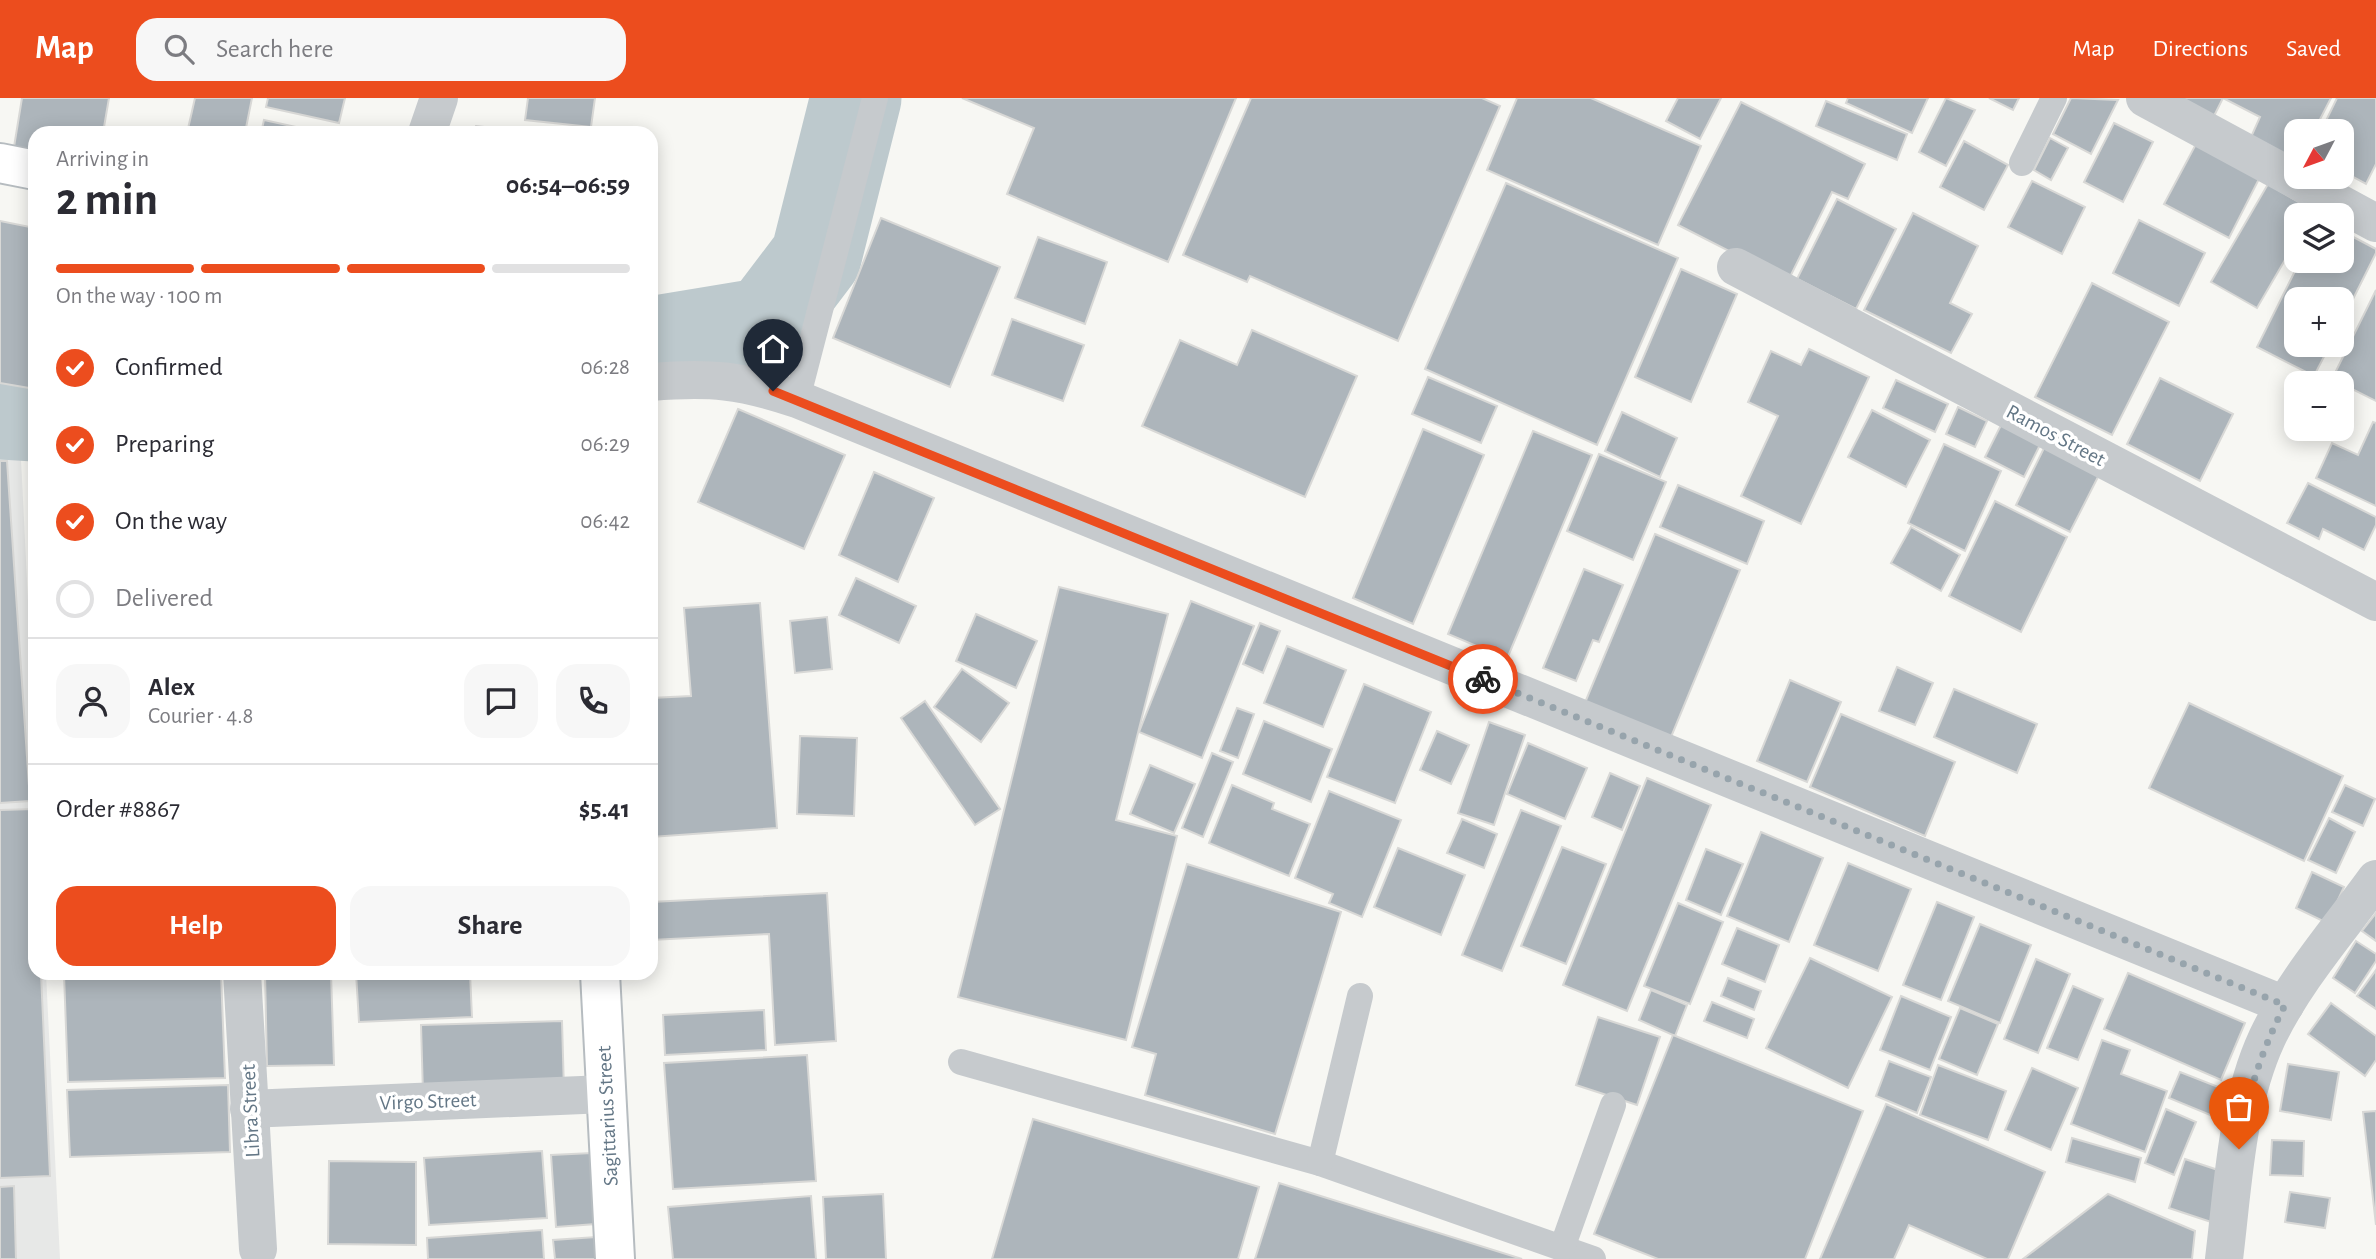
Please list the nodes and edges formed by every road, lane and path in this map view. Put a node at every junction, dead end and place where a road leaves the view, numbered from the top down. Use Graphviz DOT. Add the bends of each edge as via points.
graph roads {
  1 [pos="439,98"];
  2 [pos="875,98"];
  3 [pos="2054,98"];
  4 [pos="2144,98"];
  5 [pos="429,126"];
  6 [pos="0,163"];
  7 [pos="2022,163"];
  8 [pos="28,169"];
  9 [pos="2376,223"];
  10 [pos="1736,267"];
  11 [pos="658,381"];
  12 [pos="797,399"];
  13 [pos="2376,602"];
  14 [pos="2376,879"];
  15 [pos="242,980"];
  16 [pos="600,980"];
  17 [pos="1360,996"];
  18 [pos="2285,1005"];
  19 [pos="961,1062"];
  20 [pos="606,1094"];
  21 [pos="1613,1105"];
  22 [pos="249,1109"];
  23 [pos="1320,1163"];
  24 [pos="1562,1248"];
  25 [pos="258,1249"];
  26 [pos="615,1259"];
  27 [pos="1593,1259"];
  28 [pos="2224,1259"];
  1 -- 5 [label="street"];
  2 -- 12 [label="lane"];
  3 -- 7 [label="lane"];
  4 -- 9 [label="street"];
  6 -- 8 [label="street"];
  10 -- 13 [label="street, Ramos Street"];
  11 -- 12 [label="street" via="693,378 749,383"];
  12 -- 18 [label="street"];
  14 -- 18 [label="street"];
  15 -- 22 [label="street, Libra Street"];
  16 -- 20 [label="street, Sagittarius Street"];
  17 -- 23 [label="lane"];
  18 -- 28 [label="street" via="2266,1040 2242,1121"];
  19 -- 23 [label="lane"];
  20 -- 22 [label="street, Virgo Street"];
  20 -- 26 [label="street, Sagittarius Street"];
  21 -- 24 [label="lane"];
  22 -- 25 [label="street, Libra Street"];
  23 -- 24 [label="lane"];
  24 -- 27 [label="lane"];
}
